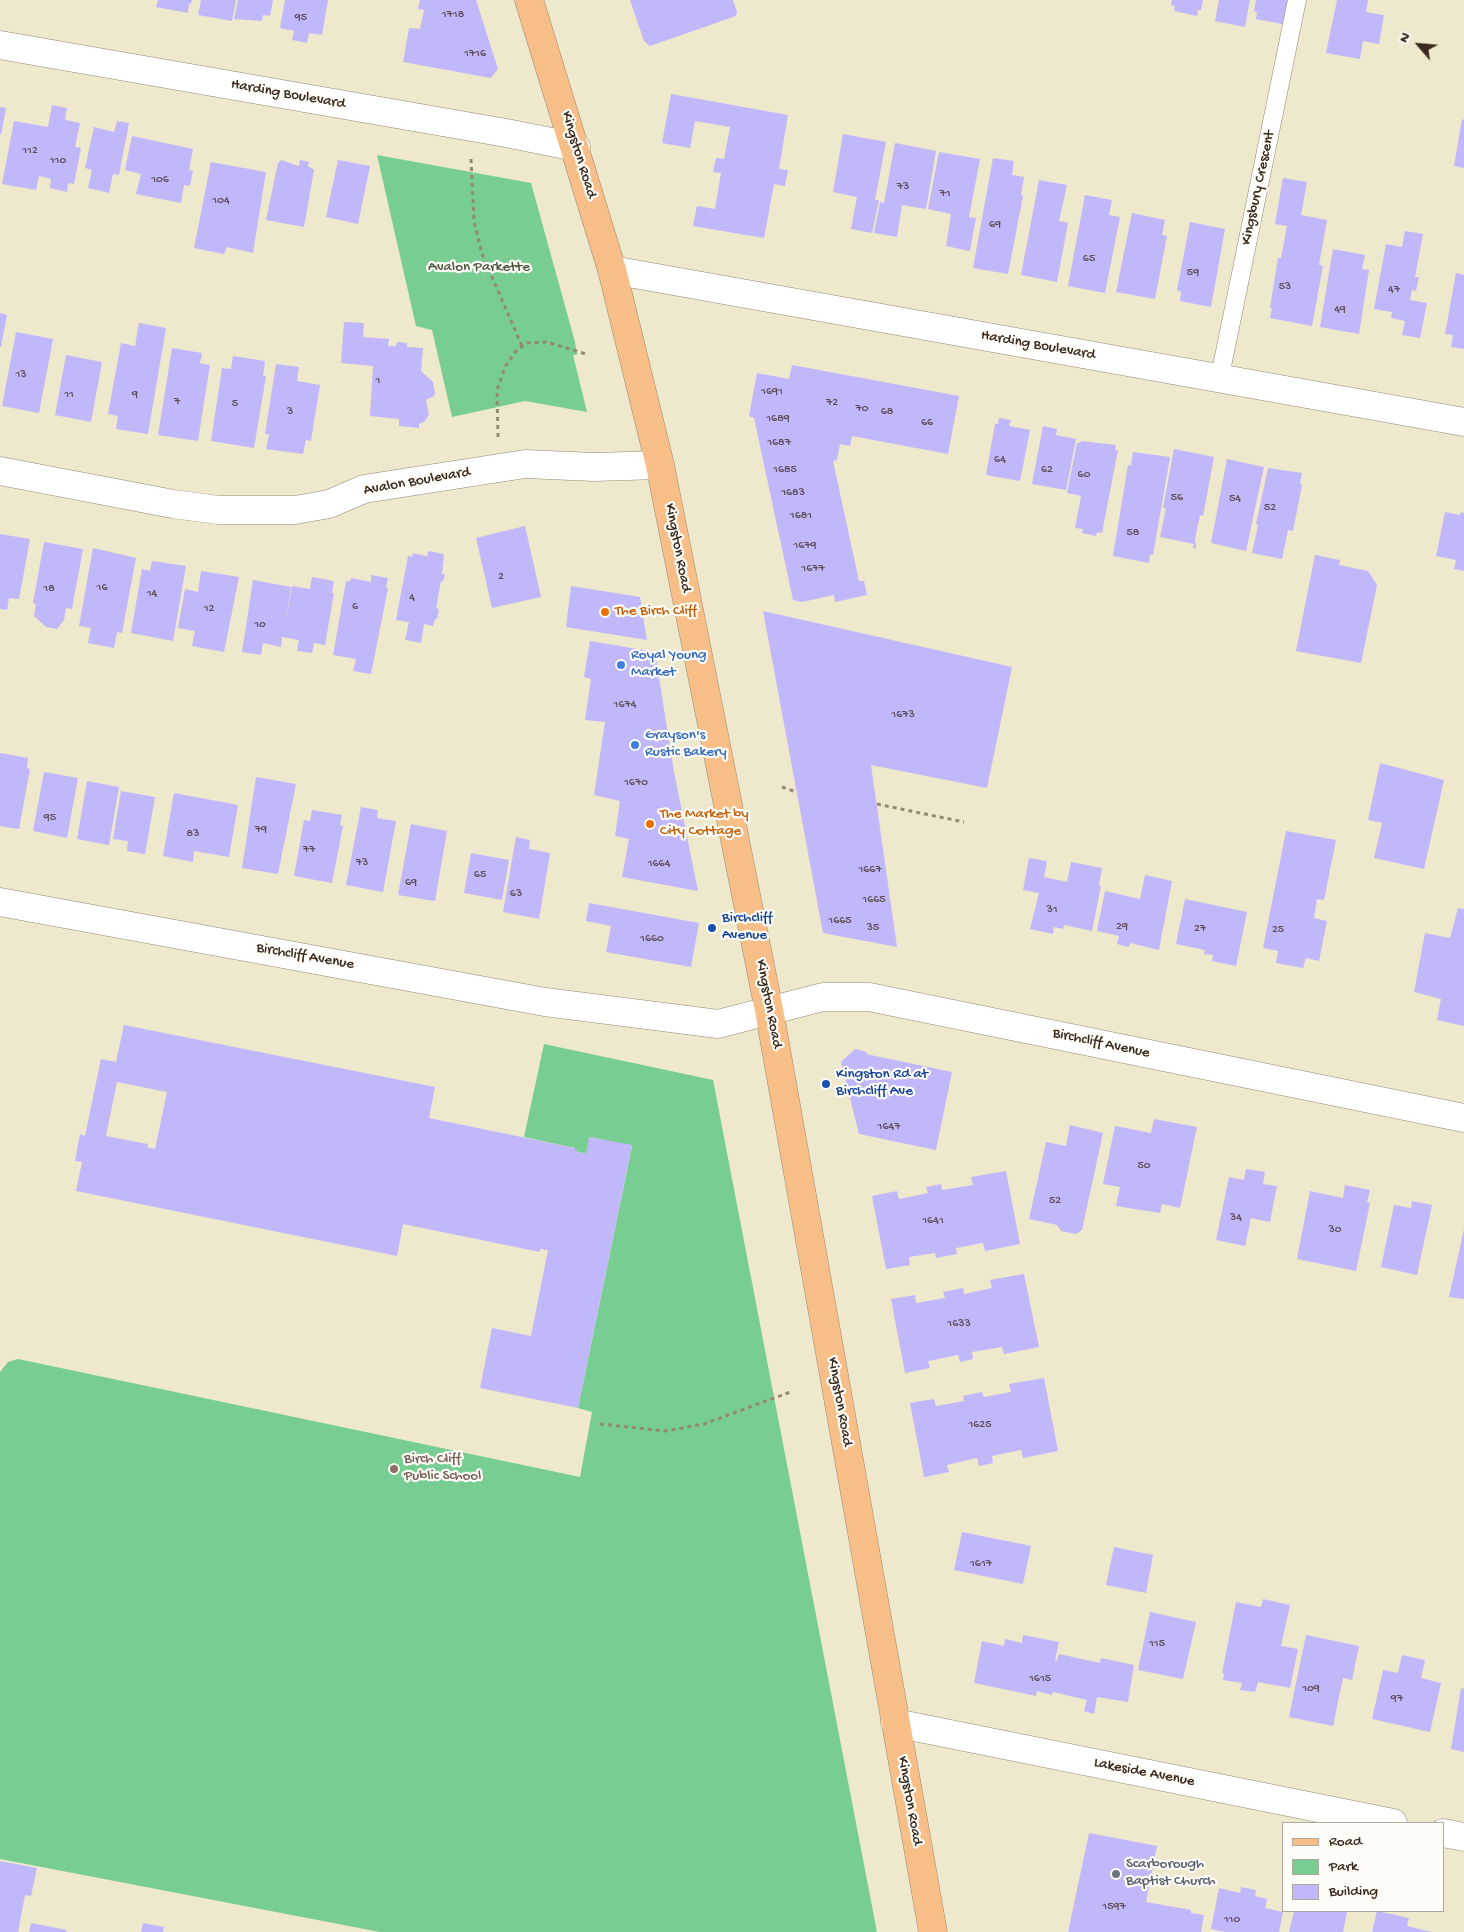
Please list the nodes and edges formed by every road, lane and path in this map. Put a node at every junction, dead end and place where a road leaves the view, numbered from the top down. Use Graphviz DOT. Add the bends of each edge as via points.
graph roads {
  1 [pos="528,0"];
  2 [pos="1297,0"];
  3 [pos="0,46"];
  4 [pos="576,147"];
  5 [pos="471,157"];
  6 [pos="612,270"];
  7 [pos="522,346"];
  8 [pos="586,354"];
  9 [pos="1220,376"];
  10 [pos="1464,422"];
  11 [pos="660,465"];
  12 [pos="500,468"];
  13 [pos="0,472"];
  14 [pos="782,787"];
  15 [pos="796,792"];
  16 [pos="877,804"];
  17 [pos="964,822"];
  18 [pos="0,902"];
  19 [pos="769,1010"];
  20 [pos="1464,1118"];
  21 [pos="793,1391"];
  22 [pos="600,1424"];
  23 [pos="895,1724"];
  24 [pos="1388,1822"];
  25 [pos="1444,1833"];
  26 [pos="1464,1838"];
  27 [pos="933,1932"];
  1 -- 4 [label="main road, Kingston Road"];
  2 -- 9 [label="lane, Kingsbury Crescent"];
  3 -- 4 [label="street, Harding Boulevard"];
  4 -- 6 [label="main road, Kingston Road"];
  5 -- 7 [label="path" via="474,221 482,254"];
  6 -- 9 [label="street, Harding Boulevard"];
  6 -- 11 [label="main road, Kingston Road"];
  7 -- 8 [label="path" via="547,342"];
  7 -- 12 [label="path" via="505,367 497,390"];
  9 -- 10 [label="street, Harding Boulevard"];
  11 -- 12 [label="street, Avalon Boulevard" via="524,464"];
  11 -- 19 [label="main road, Kingston Road"];
  12 -- 13 [label="street, Avalon Boulevard" via="364,489 328,504 286,510 218,510"];
  14 -- 15 [label="path"];
  16 -- 17 [label="path"];
  18 -- 19 [label="street, Birchcliff Avenue" via="545,1002 718,1024"];
  19 -- 20 [label="street, Birchcliff Avenue" via="823,997 869,997"];
  19 -- 23 [label="main road, Kingston Road"];
  21 -- 22 [label="path" via="704,1424 665,1431"];
  23 -- 24 [label="street, Lakeside Avenue"];
  23 -- 27 [label="main road, Kingston Road"];
  25 -- 26 [label="street"];
}
